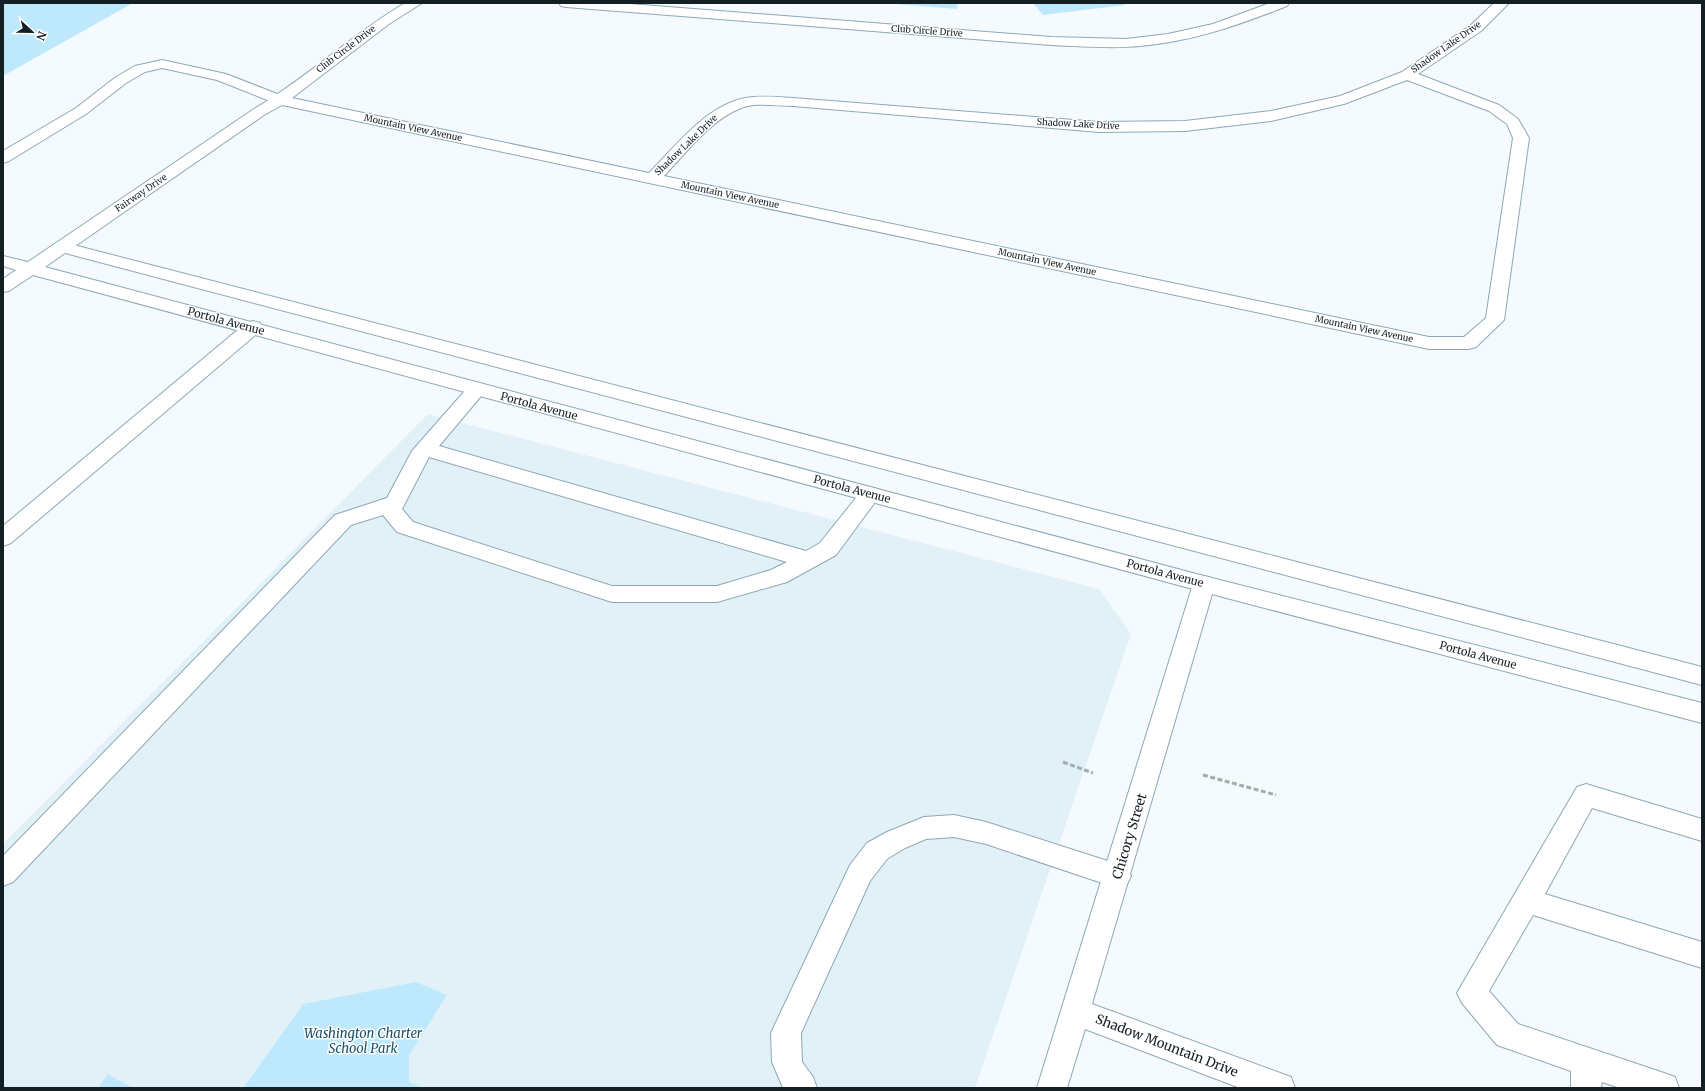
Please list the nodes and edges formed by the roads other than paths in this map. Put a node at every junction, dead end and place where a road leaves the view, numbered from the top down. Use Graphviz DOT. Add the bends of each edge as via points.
graph roads {
  1 [pos="415,3"];
  2 [pos="566,3"];
  3 [pos="1282,3"];
  4 [pos="1502,3"];
  5 [pos="1407,75"];
  6 [pos="280,100"];
  7 [pos="3,158"];
  8 [pos="652,179"];
  9 [pos="62,247"];
  10 [pos="3,261"];
  11 [pos="30,268"];
  12 [pos="3,287"];
  13 [pos="253,327"];
  14 [pos="477,389"];
  15 [pos="425,449"];
  16 [pos="870,494"];
  17 [pos="395,503"];
  18 [pos="3,538"];
  19 [pos="808,560"];
  20 [pos="1204,584"];
  21 [pos="1702,676"];
  22 [pos="1702,713"];
  23 [pos="1702,830"];
  24 [pos="3,874"];
  25 [pos="1117,876"];
  26 [pos="1527,901"];
  27 [pos="1702,955"];
  28 [pos="1076,1012"];
  29 [pos="1586,1075"];
  30 [pos="802,1088"];
  31 [pos="1052,1088"];
  32 [pos="1280,1088"];
  33 [pos="1664,1088"];
  1 -- 6 [label="street, Club Circle Drive" via="384,20"];
  2 -- 3 [label="street, Club Circle Drive" via="1051,40 1127,43 1152,41 1216,28"];
  4 -- 5 [label="street, Shadow Lake Drive" via="1476,28"];
  5 -- 8 [label="street, Shadow Lake Drive" via="1344,100 1271,116 1185,126 1099,127 793,102 752,101 714,116"];
  5 -- 8 [label="street, Mountain View Avenue" via="1494,108 1513,122 1521,138 1495,320 1468,343 1429,343"];
  6 -- 7 [label="street, Mountain View Avenue" via="221,78 162,64 140,69 121,80 81,111"];
  6 -- 8 [label="street, Mountain View Avenue"];
  6 -- 9 [label="street, Fairway Drive"];
  9 -- 11 [label="street, Fairway Drive"];
  9 -- 21 [label="street"];
  10 -- 11 [label="street, Portola Avenue"];
  11 -- 12 [label="street, Fairway Drive"];
  11 -- 13 [label="street, Portola Avenue"];
  13 -- 14 [label="street, Portola Avenue"];
  13 -- 18 [label="street"];
  14 -- 15 [label="street"];
  14 -- 16 [label="street, Portola Avenue"];
  15 -- 17 [label="street"];
  15 -- 19 [label="street"];
  16 -- 19 [label="street" via="828,549"];
  16 -- 20 [label="street, Portola Avenue"];
  17 -- 19 [label="street" via="391,510 405,527 612,594 717,594 779,576"];
  17 -- 24 [label="street" via="343,520"];
  20 -- 22 [label="street, Portola Avenue"];
  20 -- 25 [label="street, Chicory Street"];
  23 -- 26 [label="street" via="1586,795"];
  25 -- 28 [label="street, Chicory Street"];
  25 -- 30 [label="street" via="986,833 954,826 924,828 877,851 860,873 786,1033 785,1055 793,1079"];
  26 -- 27 [label="street"];
  26 -- 29 [label="street" via="1472,993 1508,1035"];
  28 -- 31 [label="street, Chicory Street"];
  28 -- 32 [label="street, Shadow Mountain Drive"];
  29 -- 33 [label="street"];
}
